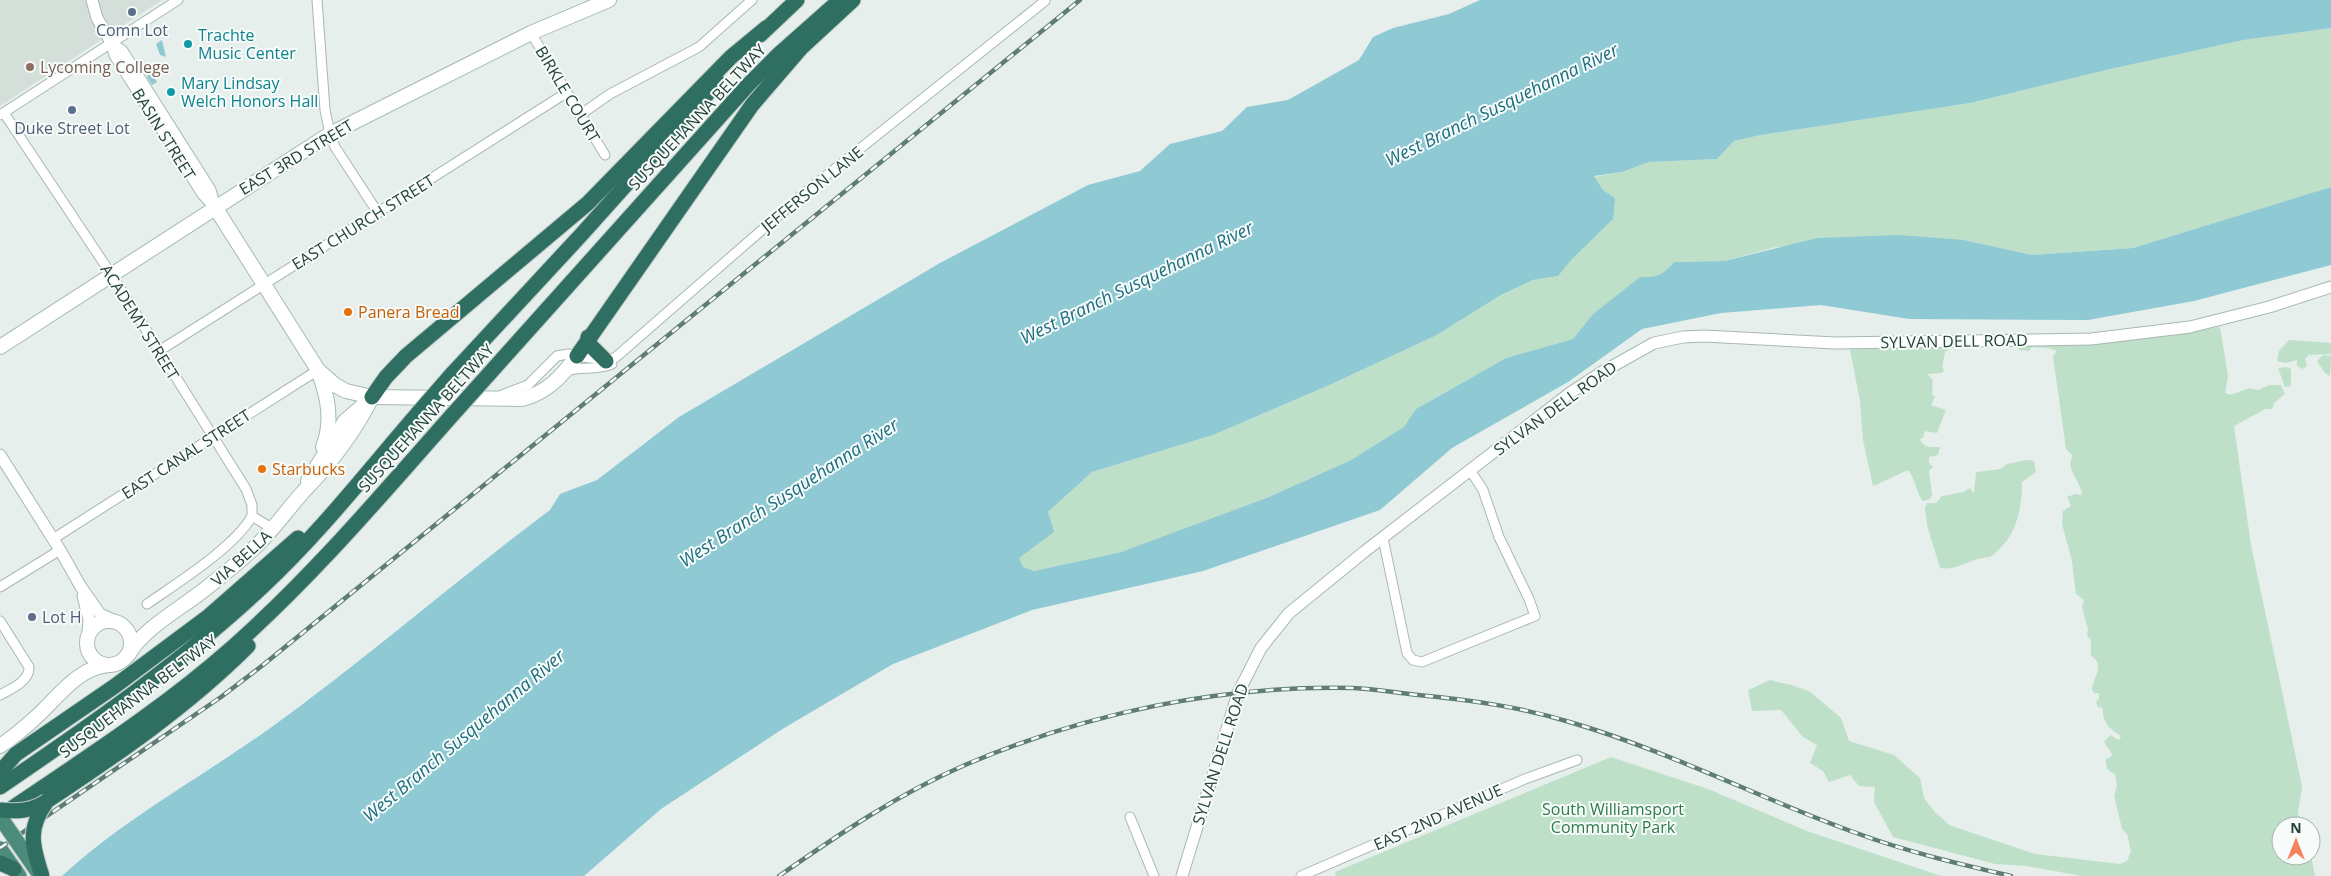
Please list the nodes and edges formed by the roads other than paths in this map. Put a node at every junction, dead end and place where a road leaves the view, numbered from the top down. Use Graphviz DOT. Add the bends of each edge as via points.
graph roads {
  1 [pos="92,0"];
  2 [pos="178,0"];
  3 [pos="317,0"];
  4 [pos="609,0"];
  5 [pos="752,0"];
  6 [pos="797,0"];
  7 [pos="840,0"];
  8 [pos="853,0"];
  9 [pos="1045,1"];
  10 [pos="766,28"];
  11 [pos="531,33"];
  12 [pos="112,44"];
  13 [pos="566,93"];
  14 [pos="2,114"];
  15 [pos="580,115"];
  16 [pos="330,134"];
  17 [pos="605,155"];
  18 [pos="215,207"];
  19 [pos="378,213"];
  20 [pos="111,274"];
  21 [pos="264,283"];
  22 [pos="2331,287"];
  23 [pos="588,337"];
  24 [pos="0,347"];
  25 [pos="159,351"];
  26 [pos="577,356"];
  27 [pos="611,359"];
  28 [pos="318,370"];
  29 [pos="566,371"];
  30 [pos="372,397"];
  31 [pos="487,398"];
  32 [pos="212,437"];
  33 [pos="0,455"];
  34 [pos="316,465"];
  35 [pos="1470,470"];
  36 [pos="366,473"];
  37 [pos="303,493"];
  38 [pos="372,504"];
  39 [pos="252,516"];
  40 [pos="273,529"];
  41 [pos="1383,538"];
  42 [pos="53,539"];
  43 [pos="60,550"];
  44 [pos="0,587"];
  45 [pos="81,587"];
  46 [pos="147,604"];
  47 [pos="172,616"];
  48 [pos="0,621"];
  49 [pos="118,623"];
  50 [pos="88,639"];
  51 [pos="128,654"];
  52 [pos="110,665"];
  53 [pos="69,685"];
  54 [pos="0,696"];
  55 [pos="0,746"];
  56 [pos="16,754"];
  57 [pos="0,759"];
  58 [pos="1577,760"];
  59 [pos="0,772"];
  60 [pos="0,787"];
  61 [pos="47,802"];
  62 [pos="0,810"];
  63 [pos="0,817"];
  64 [pos="1130,817"];
  65 [pos="0,849"];
  66 [pos="11,870"];
  67 [pos="42,876"];
  68 [pos="1154,876"];
  69 [pos="1182,876"];
  70 [pos="1301,876"];
  1 -- 12 [label="street, BASIN STREET" via="97,18"];
  2 -- 12 [label="street"];
  3 -- 16 [label="street" via="325,110"];
  4 -- 11 [label="main road, EAST 3RD STREET"];
  5 -- 15 [label="street" via="699,47 610,94"];
  6 -- 10 [label="highway, SUSQUEHANNA BELTWAY"];
  7 -- 38 [label="highway, SUSQUEHANNA BELTWAY, bridge" via="748,85"];
  8 -- 23 [label="highway" via="801,48 752,105"];
  9 -- 27 [label="street, JEFFERSON LANE" via="802,195"];
  10 -- 30 [label="highway" via="731,56 588,202 406,356"];
  10 -- 36 [label="highway, SUSQUEHANNA BELTWAY, bridge"];
  11 -- 13 [label="street, BIRKLE COURT"];
  11 -- 16 [label="main road, EAST 3RD STREET"];
  12 -- 14 [label="street"];
  12 -- 18 [label="street, BASIN STREET" via="122,51 210,190"];
  13 -- 15 [label="street, BIRKLE COURT"];
  13 -- 19 [label="street, EAST CHURCH STREET"];
  14 -- 20 [label="street, ACADEMY STREET"];
  15 -- 17 [label="street, BIRKLE COURT"];
  16 -- 18 [label="main road, EAST 3RD STREET"];
  16 -- 19 [label="street"];
  18 -- 20 [label="main road, EAST 3RD STREET"];
  18 -- 21 [label="main road, BASIN STREET"];
  19 -- 21 [label="street, EAST CHURCH STREET"];
  20 -- 24 [label="main road, EAST 3RD STREET"];
  20 -- 25 [label="street, ACADEMY STREET"];
  21 -- 25 [label="street, EAST CHURCH STREET"];
  21 -- 28 [label="main road, BASIN STREET"];
  22 -- 35 [label="street, SYLVAN DELL ROAD" via="2190,327 2092,339 1834,343 1704,336 1664,340 1631,355 1570,393"];
  23 -- 26 [label="highway"];
  23 -- 27 [label="highway" via="590,345"];
  25 -- 32 [label="street, ACADEMY STREET"];
  26 -- 27 [label="street"];
  26 -- 29 [label="main road"];
  26 -- 31 [label="street" via="557,356 528,385"];
  27 -- 29 [label="street, JEFFERSON LANE" via="614,363 604,367"];
  28 -- 30 [label="main road, BASIN STREET" via="346,391"];
  28 -- 32 [label="street, EAST CANAL STREET"];
  28 -- 34 [label="main road" via="326,391 328,423"];
  29 -- 31 [label="main road" via="546,388 528,397"];
  30 -- 31 [label="main road"];
  30 -- 34 [label="main road, VIA BELLA" via="345,421"];
  30 -- 37 [label="main road, VIA BELLA" via="357,427"];
  32 -- 39 [label="street, ACADEMY STREET" via="250,496"];
  32 -- 42 [label="street, EAST CANAL STREET"];
  33 -- 42 [label="street"];
  34 -- 37 [label="main road, VIA BELLA"];
  35 -- 41 [label="street, SYLVAN DELL ROAD"];
  35 -- 41 [label="street" via="1483,490 1499,537 1535,616 1417,662 1407,652"];
  36 -- 56 [label="highway" via="209,616"];
  36 -- 60 [label="highway, SUSQUEHANNA BELTWAY" via="290,560 221,624 156,678"];
  37 -- 40 [label="main road, VIA BELLA"];
  38 -- 61 [label="highway" via="302,592 223,670 150,730"];
  38 -- 63 [label="highway, SUSQUEHANNA BELTWAY" via="322,562 226,653 153,711"];
  39 -- 40 [label="street"];
  39 -- 46 [label="street" via="235,536 192,574"];
  40 -- 47 [label="main road, VIA BELLA" via="253,550"];
  41 -- 69 [label="street, SYLVAN DELL ROAD" via="1289,613 1261,648 1234,701"];
  42 -- 43 [label="street"];
  43 -- 44 [label="street"];
  43 -- 45 [label="street"];
  45 -- 49 [label="street" via="100,614"];
  45 -- 50 [label="street" via="88,615"];
  47 -- 49 [label="main road, VIA BELLA" via="136,626"];
  47 -- 51 [label="main road, VIA BELLA" via="146,633"];
  48 -- 54 [label="street" via="29,672 25,680"];
  49 -- 50 [label="main road" via="100,623"];
  49 -- 51 [label="main road" via="127,630 131,639"];
  50 -- 52 [label="main road" via="94,659"];
  50 -- 53 [label="main road" via="82,663"];
  51 -- 52 [label="main road" via="119,663"];
  52 -- 53 [label="main road" via="91,669"];
  53 -- 55 [label="main road"];
  56 -- 57 [label="highway"];
  56 -- 59 [label="highway"];
  58 -- 70 [label="street, EAST 2ND AVENUE" via="1525,779"];
  61 -- 62 [label="highway, bridge" via="22,811"];
  61 -- 67 [label="highway, bridge" via="33,831 35,854"];
  63 -- 67 [label="highway, bridge"];
  64 -- 68 [label="street"];
  65 -- 66 [label="highway"];
}
